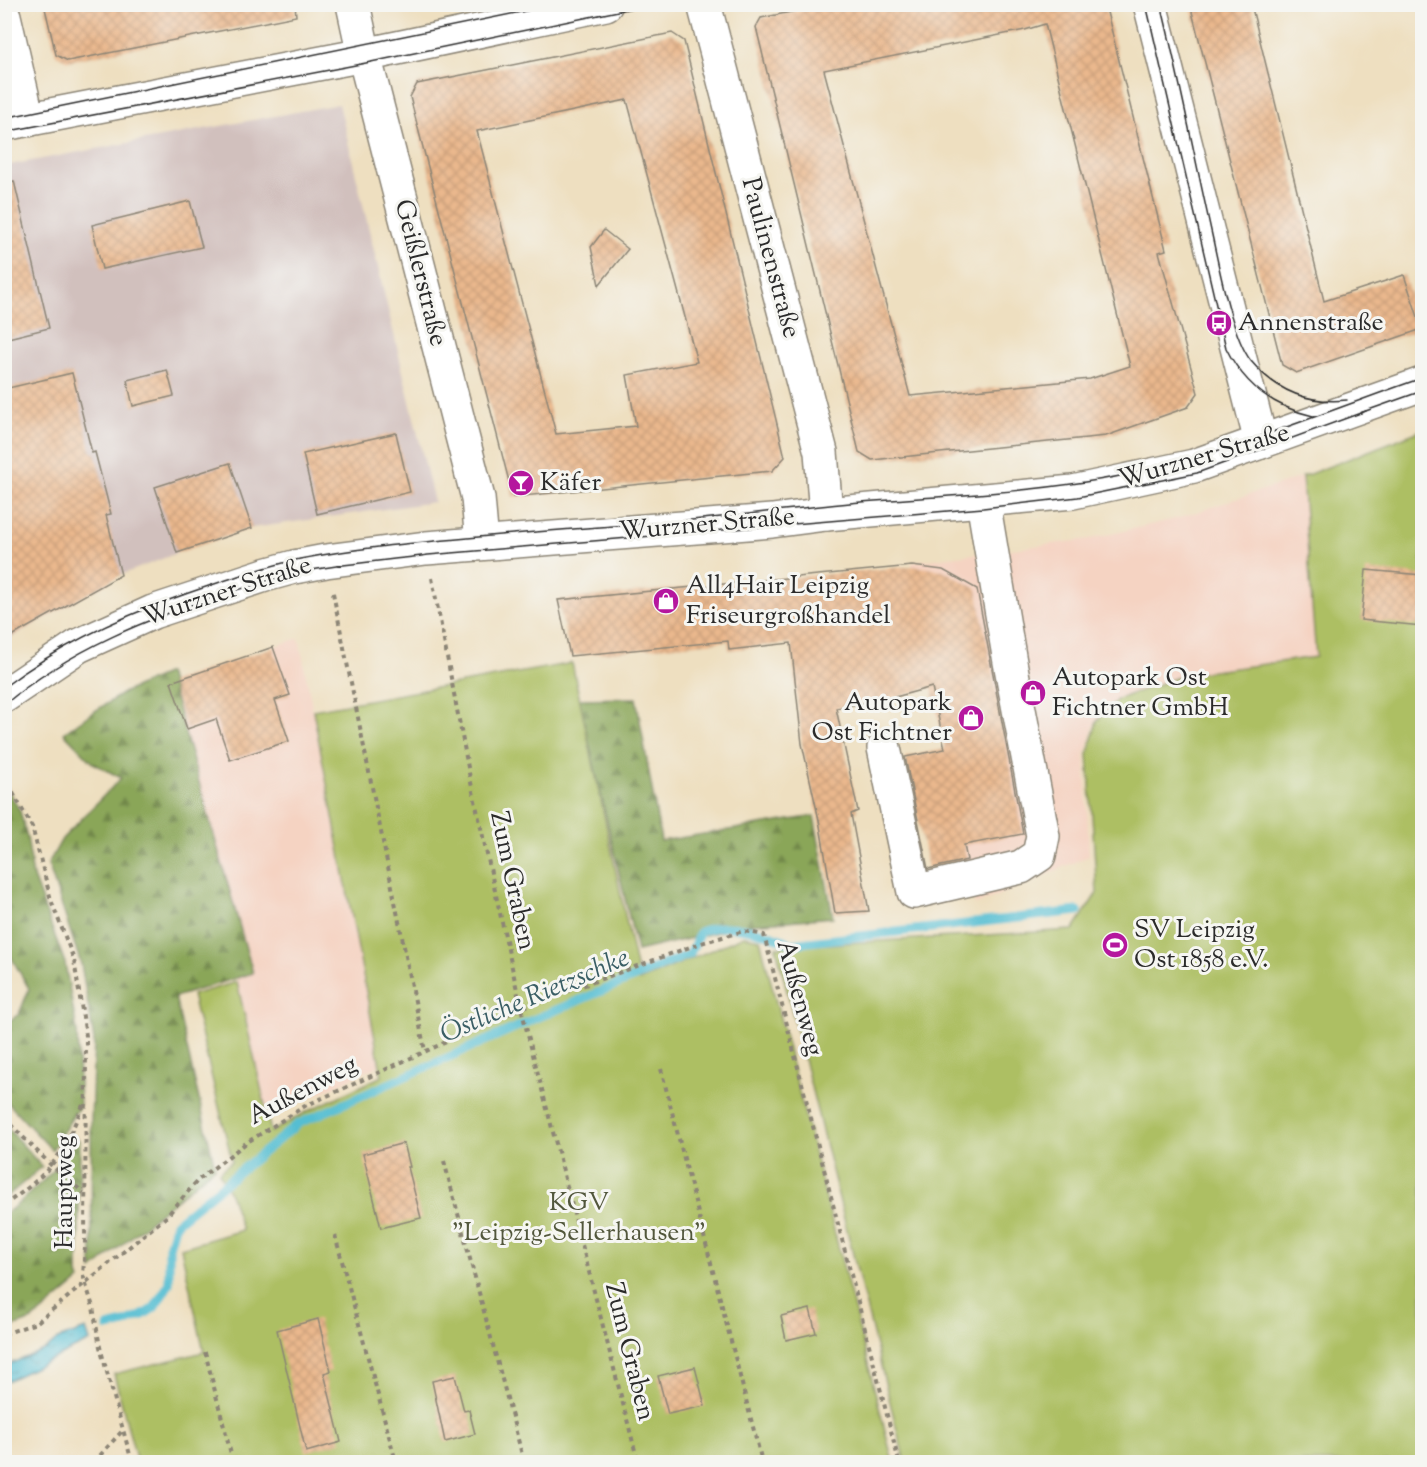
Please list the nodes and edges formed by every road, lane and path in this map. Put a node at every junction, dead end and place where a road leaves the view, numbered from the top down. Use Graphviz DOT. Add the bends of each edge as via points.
graph roads {
  1 [pos="353,4"];
  2 [pos="606,4"];
  3 [pos="704,4"];
  4 [pos="1150,4"];
  5 [pos="4,16"];
  6 [pos="364,54"];
  7 [pos="16,122"];
  8 [pos="1422,384"];
  9 [pos="1262,442"];
  10 [pos="983,501"];
  11 [pos="826,514"];
  12 [pos="482,543"];
  13 [pos="426,548"];
  14 [pos="326,561"];
  15 [pos="4,696"];
  16 [pos="884,748"];
  17 [pos="4,777"];
  18 [pos="521,1008"];
  19 [pos="425,1051"];
  20 [pos="661,1069"];
  21 [pos="85,1101"];
  22 [pos="4,1118"];
  23 [pos="444,1161"];
  24 [pos="51,1165"];
  25 [pos="85,1194"];
  26 [pos="4,1205"];
  27 [pos="335,1235"];
  28 [pos="86,1283"];
  29 [pos="4,1334"];
  30 [pos="205,1352"];
  31 [pos="124,1430"];
  32 [pos="94,1462"];
  33 [pos="132,1462"];
  34 [pos="233,1462"];
  35 [pos="396,1462"];
  36 [pos="524,1462"];
  37 [pos="638,1462"];
  38 [pos="762,1462"];
  39 [pos="899,1462"];
  1 -- 6 [label="main road, Geißlerstraße"];
  2 -- 6 [label="main road"];
  3 -- 11 [label="main road, Paulinenstraße" via="820,452"];
  4 -- 9 [label="main road"];
  5 -- 7 [label="main road"];
  6 -- 7 [label="main road"];
  6 -- 12 [label="main road, Geißlerstraße" via="478,498"];
  8 -- 9 [label="main road, Wurzner Straße"];
  9 -- 10 [label="main road, Wurzner Straße" via="1194,466 1073,492"];
  10 -- 11 [label="main road, Wurzner Straße"];
  10 -- 16 [label="main road" via="1043,837 1039,855 1022,867 914,892"];
  11 -- 12 [label="main road, Wurzner Straße"];
  12 -- 13 [label="main road, Wurzner Straße"];
  13 -- 14 [label="main road, Wurzner Straße"];
  13 -- 18 [label="path, Zum Graben" via="470,778"];
  14 -- 15 [label="main road, Wurzner Straße" via="265,575 153,612 78,646"];
  14 -- 19 [label="path"];
  17 -- 21 [label="path, Hauptweg" via="32,827 51,900 74,960 86,1036"];
  18 -- 19 [label="path, Außenweg"];
  18 -- 37 [label="path, Zum Graben"];
  18 -- 39 [label="path, Außenweg" via="701,943 744,931 764,934"];
  19 -- 28 [label="path, Außenweg" via="305,1106 246,1143 198,1180 166,1217"];
  20 -- 38 [label="path"];
  21 -- 24 [label="path"];
  21 -- 25 [label="path, Hauptweg"];
  22 -- 24 [label="path"];
  23 -- 36 [label="path"];
  24 -- 25 [label="path"];
  24 -- 26 [label="path"];
  25 -- 28 [label="path, Hauptweg"];
  27 -- 35 [label="path"];
  28 -- 29 [label="path, Außenweg" via="36,1323"];
  28 -- 31 [label="path, Hauptweg"];
  30 -- 34 [label="path"];
  31 -- 32 [label="path"];
  31 -- 33 [label="path, Hauptweg"];
}
